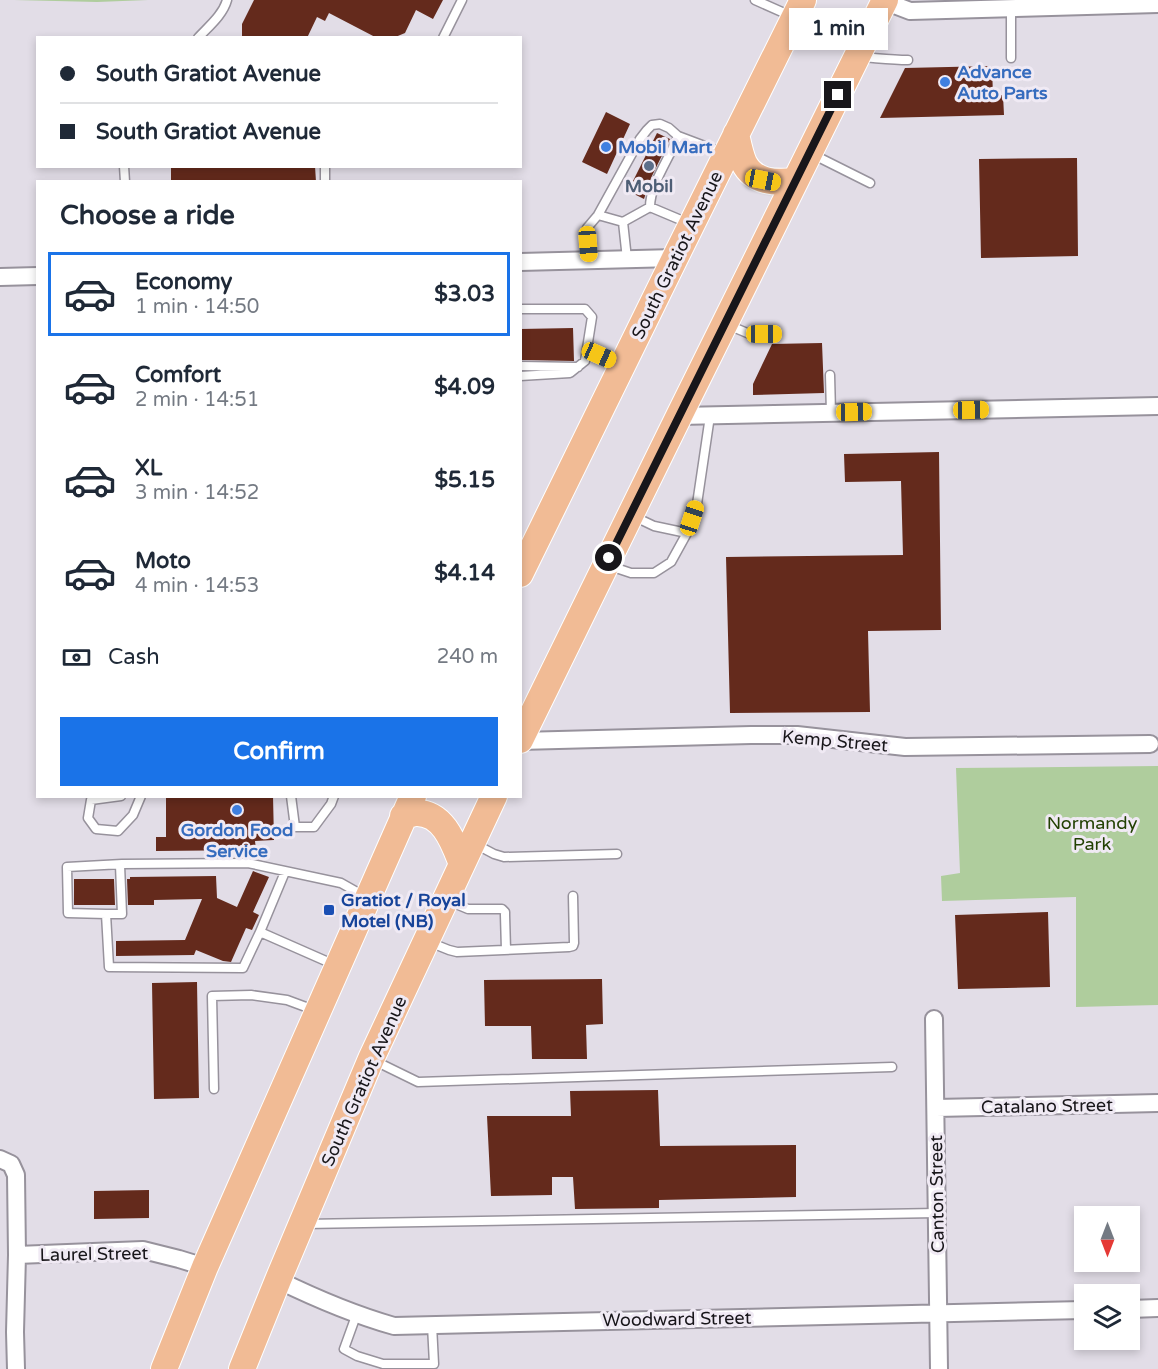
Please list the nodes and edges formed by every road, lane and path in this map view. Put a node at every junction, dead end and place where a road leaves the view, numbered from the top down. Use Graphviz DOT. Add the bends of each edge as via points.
graph roads {
  1 [pos="227,0"];
  2 [pos="462,0"];
  3 [pos="755,0"];
  4 [pos="884,1"];
  5 [pos="1158,4"];
  6 [pos="798,9"];
  7 [pos="1011,9"];
  8 [pos="200,36"];
  9 [pos="444,36"];
  10 [pos="857,57"];
  11 [pos="1011,58"];
  12 [pos="908,60"];
  13 [pos="678,136"];
  14 [pos="731,144"];
  15 [pos="809,153"];
  16 [pos="795,181"];
  17 [pos="870,183"];
  18 [pos="650,207"];
  19 [pos="598,215"];
  20 [pos="623,222"];
  21 [pos="691,224"];
  22 [pos="675,258"];
  23 [pos="589,260"];
  24 [pos="627,260"];
  25 [pos="522,262"];
  26 [pos="36,276"];
  27 [pos="0,277"];
  28 [pos="522,309"];
  29 [pos="725,323"];
  30 [pos="776,334"];
  31 [pos="587,350"];
  32 [pos="522,366"];
  33 [pos="622,366"];
  34 [pos="578,367"];
  35 [pos="830,375"];
  36 [pos="522,376"];
  37 [pos="1158,406"];
  38 [pos="831,412"];
  39 [pos="679,416"];
  40 [pos="710,416"];
  41 [pos="630,515"];
  42 [pos="687,533"];
  43 [pos="526,548"];
  44 [pos="522,565"];
  45 [pos="606,565"];
  46 [pos="522,737"];
  47 [pos="522,741"];
  48 [pos="1150,744"];
  49 [pos="106,798"];
  50 [pos="140,798"];
  51 [pos="291,798"];
  52 [pos="333,798"];
  53 [pos="493,798"];
  54 [pos="408,806"];
  55 [pos="467,853"];
  56 [pos="617,854"];
  57 [pos="120,865"];
  58 [pos="285,872"];
  59 [pos="573,896"];
  60 [pos="368,897"];
  61 [pos="445,900"];
  62 [pos="106,914"];
  63 [pos="261,932"];
  64 [pos="426,940"];
  65 [pos="506,950"];
  66 [pos="337,966"];
  67 [pos="318,1011"];
  68 [pos="934,1019"];
  69 [pos="371,1059"];
  70 [pos="892,1067"];
  71 [pos="214,1089"];
  72 [pos="1158,1103"];
  73 [pos="936,1108"];
  74 [pos="0,1159"];
  75 [pos="937,1213"];
  76 [pos="302,1224"];
  77 [pos="17,1255"];
  78 [pos="204,1268"];
  79 [pos="278,1280"];
  80 [pos="1140,1308"];
  81 [pos="1158,1308"];
  82 [pos="1074,1310"];
  83 [pos="357,1313"];
  84 [pos="938,1314"];
  85 [pos="432,1324"];
  86 [pos="7,1332"];
  87 [pos="16,1369"];
  88 [pos="164,1369"];
  89 [pos="243,1369"];
  90 [pos="939,1369"];
  1 -- 8 [label="lane"];
  2 -- 9 [label="lane"];
  3 -- 6 [label="lane"];
  4 -- 7 [label="street" via="910,11"];
  4 -- 10 [label="main road"];
  5 -- 7 [label="street"];
  6 -- 14 [label="main road, South Gratiot Avenue"];
  7 -- 11 [label="lane"];
  10 -- 12 [label="lane"];
  10 -- 15 [label="main road"];
  13 -- 14 [label="lane"];
  13 -- 18 [label="lane"];
  13 -- 19 [label="lane" via="660,124 646,130"];
  14 -- 16 [label="main road" via="751,172 763,180"];
  14 -- 21 [label="main road, South Gratiot Avenue"];
  15 -- 16 [label="main road"];
  15 -- 17 [label="lane"];
  16 -- 29 [label="main road"];
  18 -- 20 [label="lane"];
  18 -- 21 [label="lane"];
  19 -- 20 [label="lane"];
  19 -- 23 [label="lane" via="587,228"];
  20 -- 24 [label="lane"];
  21 -- 22 [label="main road, South Gratiot Avenue"];
  22 -- 24 [label="street"];
  22 -- 33 [label="main road, South Gratiot Avenue"];
  23 -- 24 [label="street"];
  23 -- 25 [label="street"];
  26 -- 27 [label="street"];
  28 -- 31 [label="lane" via="585,309 592,317"];
  29 -- 30 [label="lane" via="752,335"];
  29 -- 39 [label="main road"];
  31 -- 33 [label="lane"];
  31 -- 34 [label="lane" via="585,361"];
  32 -- 34 [label="lane"];
  33 -- 43 [label="main road, South Gratiot Avenue"];
  34 -- 36 [label="lane" via="570,373"];
  35 -- 38 [label="lane"];
  37 -- 38 [label="street"];
  38 -- 40 [label="street"];
  39 -- 40 [label="street"];
  39 -- 41 [label="main road"];
  40 -- 42 [label="lane" via="696,504"];
  41 -- 42 [label="lane" via="654,526"];
  41 -- 45 [label="main road"];
  42 -- 45 [label="lane" via="671,562 654,573 631,573"];
  43 -- 44 [label="main road, South Gratiot Avenue"];
  45 -- 46 [label="main road"];
  47 -- 48 [label="street, Kemp Street" via="797,735 905,747"];
  49 -- 50 [label="lane" via="91,800 88,818 96,829 118,831 133,815"];
  51 -- 52 [label="lane" via="295,826 314,828"];
  53 -- 55 [label="main road, South Gratiot Avenue"];
  54 -- 55 [label="main road" via="435,819"];
  54 -- 60 [label="main road"];
  55 -- 56 [label="lane" via="504,857"];
  55 -- 61 [label="main road, South Gratiot Avenue"];
  57 -- 58 [label="lane" via="248,863"];
  57 -- 62 [label="lane" via="122,914"];
  57 -- 62 [label="lane" via="67,867 68,913"];
  58 -- 60 [label="lane" via="341,883"];
  58 -- 63 [label="lane"];
  59 -- 65 [label="lane" via="573,946"];
  60 -- 66 [label="main road"];
  61 -- 64 [label="main road, South Gratiot Avenue"];
  61 -- 65 [label="lane" via="468,909 502,909"];
  62 -- 63 [label="lane" via="109,966 243,968"];
  63 -- 66 [label="lane"];
  64 -- 65 [label="lane" via="457,952"];
  64 -- 69 [label="main road, South Gratiot Avenue"];
  66 -- 67 [label="main road"];
  67 -- 71 [label="lane" via="287,1000 251,995 212,996"];
  67 -- 78 [label="main road"];
  68 -- 73 [label="street, Canton Street"];
  69 -- 70 [label="lane" via="418,1082"];
  69 -- 76 [label="main road, South Gratiot Avenue"];
  72 -- 73 [label="street, Catalano Street"];
  73 -- 75 [label="street, Canton Street"];
  74 -- 77 [label="street" via="11,1164 16,1175"];
  75 -- 76 [label="lane"];
  75 -- 84 [label="street, Canton Street"];
  76 -- 79 [label="main road, South Gratiot Avenue"];
  77 -- 78 [label="street, Laurel Street" via="143,1250"];
  77 -- 86 [label="street"];
  78 -- 88 [label="main road"];
  79 -- 83 [label="street, Woodward Street"];
  79 -- 89 [label="main road, South Gratiot Avenue"];
  80 -- 81 [label="street"];
  82 -- 84 [label="street, Woodward Street"];
  83 -- 85 [label="street, Woodward Street" via="394,1326"];
  83 -- 85 [label="lane" via="344,1349 383,1364 434,1364"];
  84 -- 85 [label="street, Woodward Street"];
  84 -- 90 [label="street, Canton Street"];
  86 -- 87 [label="street"];
}
